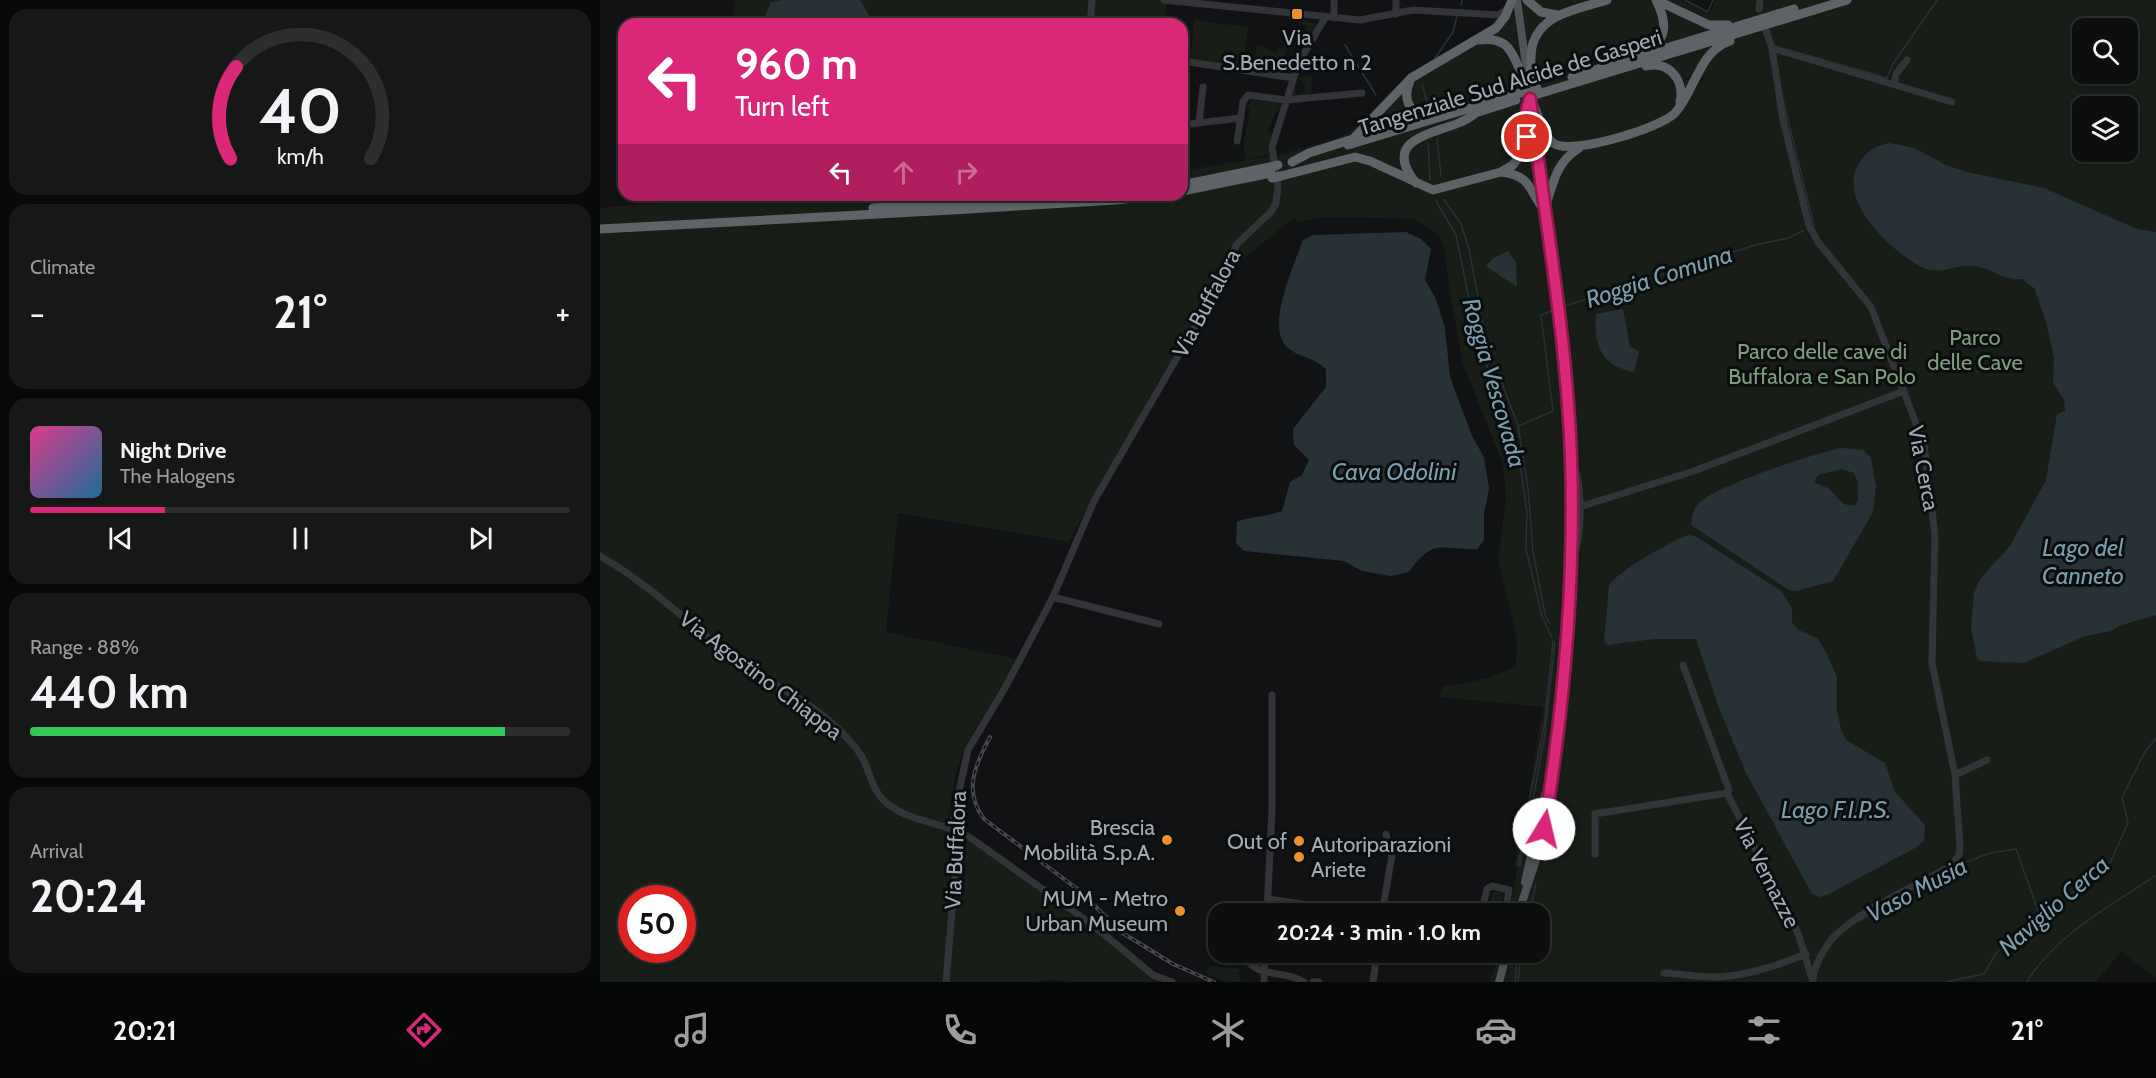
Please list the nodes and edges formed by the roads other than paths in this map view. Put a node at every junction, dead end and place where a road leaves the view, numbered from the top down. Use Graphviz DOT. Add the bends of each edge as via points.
graph roads {
  1 [pos="1092,0"];
  2 [pos="1164,0"];
  3 [pos="1334,0"];
  4 [pos="1396,0"];
  5 [pos="1527,0"];
  6 [pos="1607,0"];
  7 [pos="1760,0"];
  8 [pos="1826,0"];
  9 [pos="1847,0"];
  10 [pos="1513,2"];
  11 [pos="1759,9"];
  12 [pos="1396,14"];
  13 [pos="1559,15"];
  14 [pos="1090,18"];
  15 [pos="1325,18"];
  16 [pos="1334,18"];
  17 [pos="1775,18"];
  18 [pos="1766,31"];
  19 [pos="1477,40"];
  20 [pos="1772,48"];
  21 [pos="1907,60"];
  22 [pos="1189,62"];
  23 [pos="1591,74"];
  24 [pos="1294,78"];
  25 [pos="1411,78"];
  26 [pos="1894,83"];
  27 [pos="1203,87"];
  28 [pos="1362,93"];
  29 [pos="1529,93"];
  30 [pos="1500,98"];
  31 [pos="1286,100"];
  32 [pos="1952,102"];
  33 [pos="1679,107"];
  34 [pos="1477,112"];
  35 [pos="1241,118"];
  36 [pos="1199,123"];
  37 [pos="1189,124"];
  38 [pos="1237,141"];
  39 [pos="1581,147"];
  40 [pos="1292,162"];
  41 [pos="1275,172"];
  42 [pos="1501,172"];
  43 [pos="1188,184"];
  44 [pos="1418,185"];
  45 [pos="1188,190"];
  46 [pos="996,201"];
  47 [pos="1082,201"];
  48 [pos="1544,210"];
  49 [pos="600,223"];
  50 [pos="600,229"];
  51 [pos="1904,391"];
  52 [pos="1128,441"];
  53 [pos="1137,446"];
  54 [pos="1571,459"];
  55 [pos="1579,507"];
  56 [pos="600,556"];
  57 [pos="1571,561"];
  58 [pos="1053,597"];
  59 [pos="1159,624"];
  60 [pos="1683,665"];
  61 [pos="1272,695"];
  62 [pos="1987,760"];
  63 [pos="1956,775"];
  64 [pos="1549,783"];
  65 [pos="1727,793"];
  66 [pos="953,827"];
  67 [pos="1535,832"];
  68 [pos="1386,834"];
  69 [pos="1595,854"];
  70 [pos="1535,863"];
  71 [pos="1523,897"];
  72 [pos="1268,899"];
  73 [pos="1268,903"];
  74 [pos="1295,903"];
  75 [pos="1385,903"];
  76 [pos="1484,903"];
  77 [pos="1507,903"];
  78 [pos="1521,903"];
  79 [pos="1806,954"];
  80 [pos="1246,963"];
  81 [pos="1265,963"];
  82 [pos="1376,963"];
  83 [pos="1504,963"];
  84 [pos="1664,973"];
  85 [pos="1813,980"];
  86 [pos="1264,981"];
  87 [pos="946,982"];
  88 [pos="1172,982"];
  89 [pos="1304,982"];
  90 [pos="1313,982"];
  91 [pos="1319,982"];
  92 [pos="1373,982"];
  93 [pos="1499,982"];
  1 -- 14 [label="street"];
  2 -- 15 [label="street"];
  3 -- 16 [label="street"];
  4 -- 12 [label="street"];
  5 -- 13 [label="highway" via="1541,12"];
  6 -- 13 [label="highway"];
  7 -- 11 [label="street"];
  8 -- 17 [label="highway, Tangenziale Sud Alcide de Gasperi"];
  9 -- 17 [label="highway, Tangenziale Sud Alcide de Gasperi"];
  10 -- 12 [label="street" via="1499,15 1425,10"];
  10 -- 19 [label="highway" via="1496,28"];
  10 -- 29 [label="main road"];
  12 -- 16 [label="street" via="1368,20"];
  13 -- 29 [label="highway" via="1543,26 1535,39"];
  15 -- 16 [label="street"];
  15 -- 24 [label="street, Via Buffalora"];
  17 -- 23 [label="highway, Tangenziale Sud Alcide de Gasperi"];
  17 -- 23 [label="highway" via="1762,15 1718,27 1656,0 1665,23 1660,40"];
  17 -- 33 [label="highway" via="1761,31 1723,43 1712,52"];
  18 -- 20 [label="street, Via Cerca"];
  19 -- 25 [label="highway"];
  19 -- 29 [label="highway" via="1495,40 1509,48"];
  20 -- 26 [label="street"];
  20 -- 51 [label="street, Via Cerca" via="1783,120 1809,226 1871,306"];
  21 -- 26 [label="street"];
  22 -- 24 [label="street"];
  23 -- 29 [label="highway, Tangenziale Sud Alcide de Gasperi"];
  23 -- 33 [label="highway" via="1613,76 1650,65 1663,66 1678,81 1682,95"];
  24 -- 31 [label="street, Via Buffalora"];
  25 -- 30 [label="highway" via="1407,100 1419,115 1434,115"];
  25 -- 40 [label="highway" via="1353,139"];
  26 -- 32 [label="street"];
  27 -- 36 [label="street"];
  28 -- 31 [label="street"];
  29 -- 30 [label="highway, Tangenziale Sud Alcide de Gasperi"];
  29 -- 34 [label="highway, Tangenziale Sud Alcide de Gasperi"];
  29 -- 39 [label="highway" via="1551,141 1565,148"];
  29 -- 42 [label="highway" via="1524,150 1513,165"];
  29 -- 48 [label="main road"];
  30 -- 40 [label="highway, Tangenziale Sud Alcide de Gasperi"];
  31 -- 35 [label="street" via="1248,95"];
  31 -- 52 [label="street, Via Buffalora" via="1272,151 1278,186 1276,203 1237,244 1204,311"];
  33 -- 39 [label="highway" via="1659,124"];
  34 -- 41 [label="highway, Tangenziale Sud Alcide de Gasperi"];
  34 -- 44 [label="highway" via="1412,142 1406,161 1410,176"];
  35 -- 36 [label="street"];
  35 -- 38 [label="street"];
  36 -- 37 [label="street"];
  39 -- 48 [label="highway" via="1556,170"];
  40 -- 41 [label="highway, Tangenziale Sud Alcide de Gasperi"];
  41 -- 43 [label="highway, Tangenziale Sud Alcide de Gasperi"];
  41 -- 44 [label="highway" via="1355,157"];
  41 -- 45 [label="highway, Tangenziale Sud Alcide de Gasperi"];
  42 -- 44 [label="highway" via="1441,190"];
  42 -- 48 [label="highway" via="1527,181"];
  46 -- 49 [label="highway"];
  47 -- 50 [label="highway"];
  48 -- 54 [label="main road" via="1564,354"];
  51 -- 55 [label="street" via="1694,471"];
  51 -- 63 [label="street, Via Cerca" via="1919,427 1928,466 1935,535 1932,663"];
  52 -- 53 [label="street"];
  52 -- 58 [label="street, Via Buffalora" via="1094,501"];
  54 -- 55 [label="street" via="1577,475"];
  54 -- 57 [label="main road"];
  55 -- 57 [label="street" via="1577,549"];
  56 -- 66 [label="street, Via Agostino Chiappa" via="635,578 744,664 829,720 860,754 875,790 888,805"];
  57 -- 64 [label="main road" via="1561,706"];
  58 -- 59 [label="street"];
  58 -- 66 [label="street, Via Buffalora" via="968,750 957,790"];
  60 -- 65 [label="street, Via Vemazze"];
  61 -- 72 [label="street"];
  62 -- 63 [label="street"];
  63 -- 85 [label="street, Via Cerca" via="1960,847 1956,862 1842,929 1826,948"];
  64 -- 67 [label="main road"];
  64 -- 70 [label="main road" via="1544,829"];
  65 -- 69 [label="street, Via Vemazze" via="1595,814"];
  65 -- 79 [label="street, Via Vemazze"];
  66 -- 87 [label="street, Via Buffalora" via="955,876"];
  66 -- 88 [label="street, Via Agostino Chiappa" via="1093,925 1153,975"];
  67 -- 70 [label="main road"];
  67 -- 71 [label="main road"];
  68 -- 75 [label="street" via="1392,855"];
  70 -- 71 [label="main road"];
  71 -- 78 [label="main road"];
  72 -- 73 [label="street"];
  72 -- 74 [label="street"];
  76 -- 77 [label="street" via="1487,889 1492,886 1509,890"];
  79 -- 84 [label="street, Via Vemazze" via="1738,975"];
  79 -- 85 [label="street, Via Vemazze"];
  80 -- 86 [label="street" via="1249,971"];
  81 -- 86 [label="street"];
  82 -- 92 [label="street"];
  83 -- 93 [label="main road"];
  86 -- 89 [label="street" via="1294,978"];
  90 -- 91 [label="street"];
}
